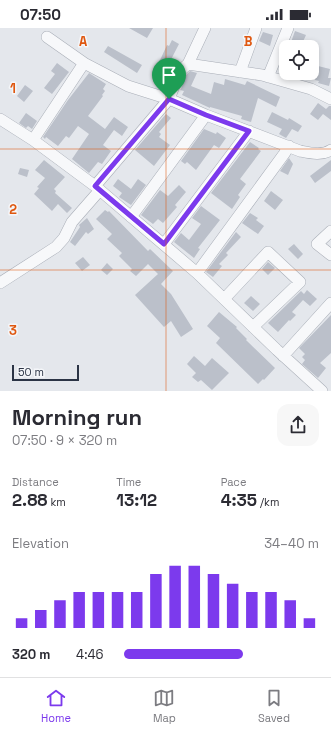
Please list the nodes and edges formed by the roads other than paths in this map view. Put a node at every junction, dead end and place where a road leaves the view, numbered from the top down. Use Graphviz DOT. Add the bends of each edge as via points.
graph roads {
  1 [pos="205,28"];
  2 [pos="256,28"];
  3 [pos="288,28"];
  4 [pos="47,37"];
  5 [pos="84,63"];
  6 [pos="188,64"];
  7 [pos="240,72"];
  8 [pos="268,77"];
  9 [pos="169,99"];
  10 [pos="331,99"];
  11 [pos="206,115"];
  12 [pos="0,119"];
  13 [pos="249,131"];
  14 [pos="33,140"];
  15 [pos="289,146"];
  16 [pos="331,150"];
  17 [pos="97,188"];
  18 [pos="132,217"];
  19 [pos="331,231"];
  20 [pos="164,244"];
  21 [pos="331,255"];
  22 [pos="197,273"];
  23 [pos="0,283"];
  24 [pos="225,298"];
  25 [pos="331,303"];
  26 [pos="253,327"];
  27 [pos="284,356"];
  28 [pos="322,391"];
  1 -- 6 [label="street"];
  2 -- 7 [label="street"];
  3 -- 8 [label="street"];
  4 -- 5 [label="street"];
  5 -- 9 [label="street" via="128,86"];
  5 -- 14 [label="street"];
  6 -- 7 [label="street"];
  6 -- 9 [label="street" via="180,72"];
  7 -- 8 [label="street"];
  8 -- 10 [label="street" via="311,89"];
  9 -- 11 [label="street"];
  9 -- 17 [label="street"];
  11 -- 13 [label="street"];
  11 -- 18 [label="street"];
  12 -- 14 [label="street"];
  13 -- 15 [label="street"];
  13 -- 20 [label="street"];
  14 -- 17 [label="street"];
  15 -- 16 [label="street" via="316,154"];
  15 -- 22 [label="street"];
  17 -- 18 [label="street"];
  17 -- 23 [label="street" via="56,247"];
  18 -- 20 [label="street"];
  19 -- 21 [label="street" via="317,244"];
  20 -- 22 [label="street"];
  22 -- 24 [label="street"];
  24 -- 26 [label="street"];
  24 -- 26 [label="street" via="268,252 300,282"];
  25 -- 27 [label="street"];
  26 -- 27 [label="street"];
  27 -- 28 [label="street"];
}
